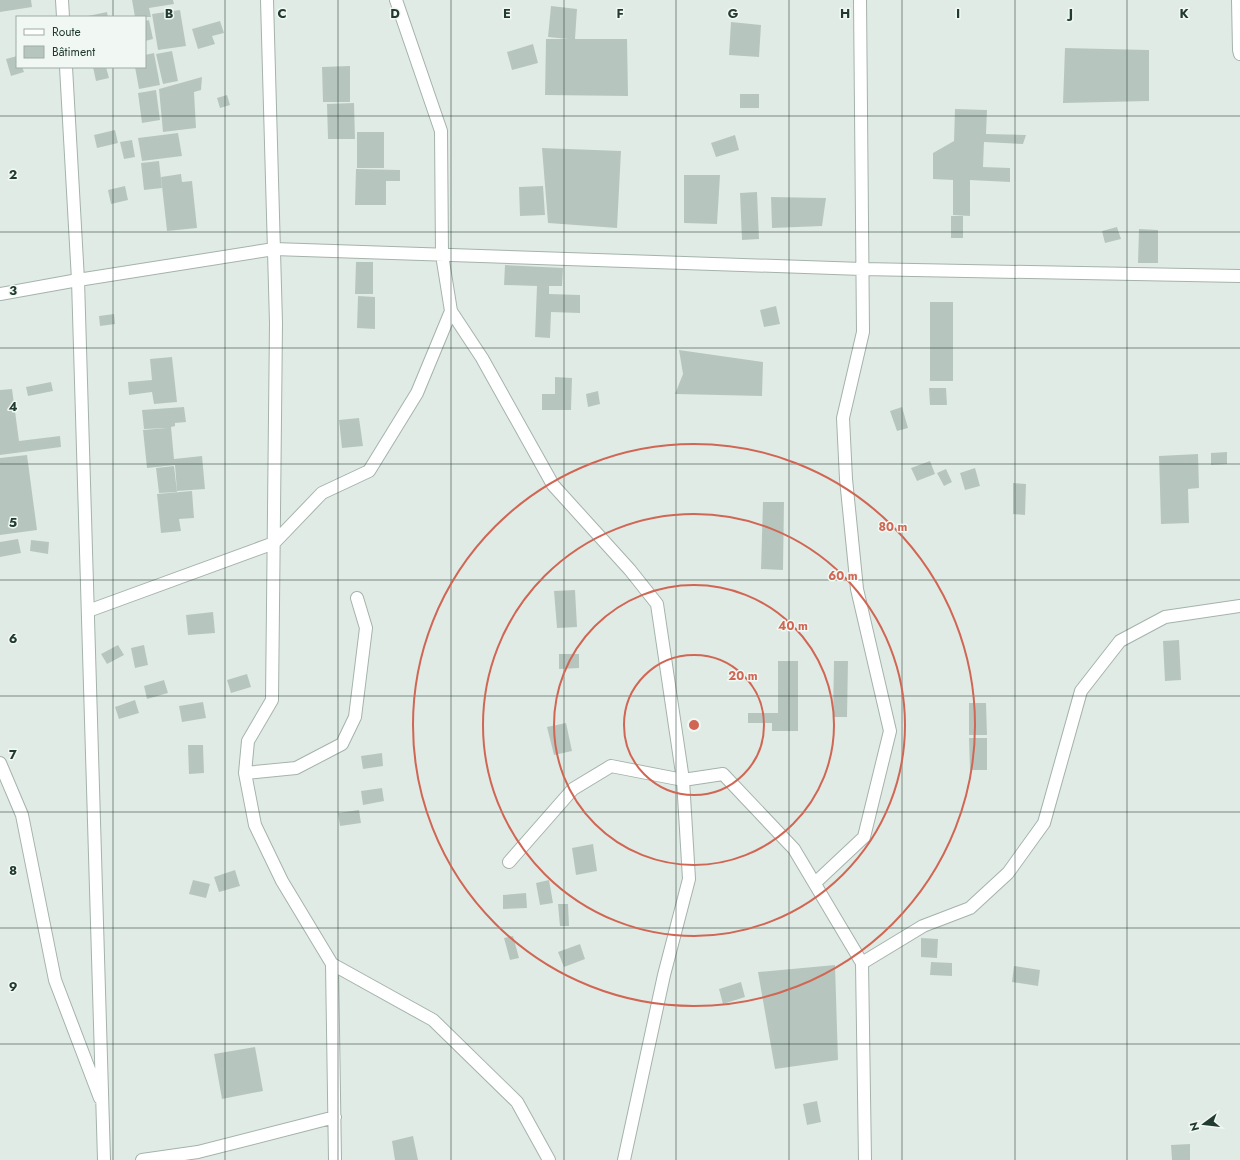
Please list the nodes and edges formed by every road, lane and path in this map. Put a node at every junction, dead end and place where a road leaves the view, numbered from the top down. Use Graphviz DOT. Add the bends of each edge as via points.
graph roads {
  1 [pos="62,0"];
  2 [pos="267,0"];
  3 [pos="396,0"];
  4 [pos="860,0"];
  5 [pos="1238,0"];
  6 [pos="63,16"];
  7 [pos="1240,54"];
  8 [pos="66,68"];
  9 [pos="274,249"];
  10 [pos="442,254"];
  11 [pos="862,269"];
  12 [pos="1240,276"];
  13 [pos="78,280"];
  14 [pos="0,294"];
  15 [pos="451,311"];
  16 [pos="274,544"];
  17 [pos="357,598"];
  18 [pos="1240,606"];
  19 [pos="88,611"];
  20 [pos="0,763"];
  21 [pos="245,773"];
  22 [pos="683,780"];
  23 [pos="509,862"];
  24 [pos="815,883"];
  25 [pos="862,963"];
  26 [pos="332,964"];
  27 [pos="103,1107"];
  28 [pos="335,1117"];
  29 [pos="104,1160"];
  30 [pos="142,1160"];
  31 [pos="335,1160"];
  32 [pos="549,1160"];
  33 [pos="624,1160"];
  34 [pos="865,1160"];
  1 -- 6 [label="street"];
  2 -- 9 [label="street"];
  3 -- 10 [label="street" via="441,131"];
  4 -- 11 [label="street"];
  5 -- 7 [label="street"];
  8 -- 13 [label="street"];
  9 -- 10 [label="street"];
  9 -- 13 [label="street"];
  9 -- 16 [label="street"];
  10 -- 11 [label="street"];
  10 -- 15 [label="street"];
  11 -- 12 [label="street"];
  11 -- 24 [label="street" via="863,332 843,418 846,479 857,589 890,731 864,837"];
  13 -- 14 [label="street"];
  13 -- 19 [label="street"];
  15 -- 16 [label="street" via="417,393 369,471 322,493"];
  15 -- 22 [label="street" via="482,358 553,485 630,570 657,604"];
  16 -- 19 [label="street"];
  16 -- 21 [label="street" via="272,700 248,741"];
  17 -- 21 [label="street" via="366,628 355,717 342,744 296,768"];
  18 -- 25 [label="street" via="1165,617 1120,641 1081,691 1044,823 1008,873 970,908 923,926"];
  19 -- 27 [label="street"];
  20 -- 27 [label="street" via="22,815 55,980"];
  21 -- 26 [label="street" via="255,825 282,881"];
  22 -- 23 [label="street" via="611,766 573,789"];
  22 -- 24 [label="street" via="723,774 794,849"];
  22 -- 33 [label="street" via="690,879 664,975"];
  24 -- 25 [label="street"];
  25 -- 34 [label="street"];
  26 -- 28 [label="street"];
  26 -- 32 [label="street" via="433,1020 517,1102"];
  27 -- 29 [label="street"];
  28 -- 30 [label="street" via="198,1152"];
  28 -- 31 [label="street"];
}
